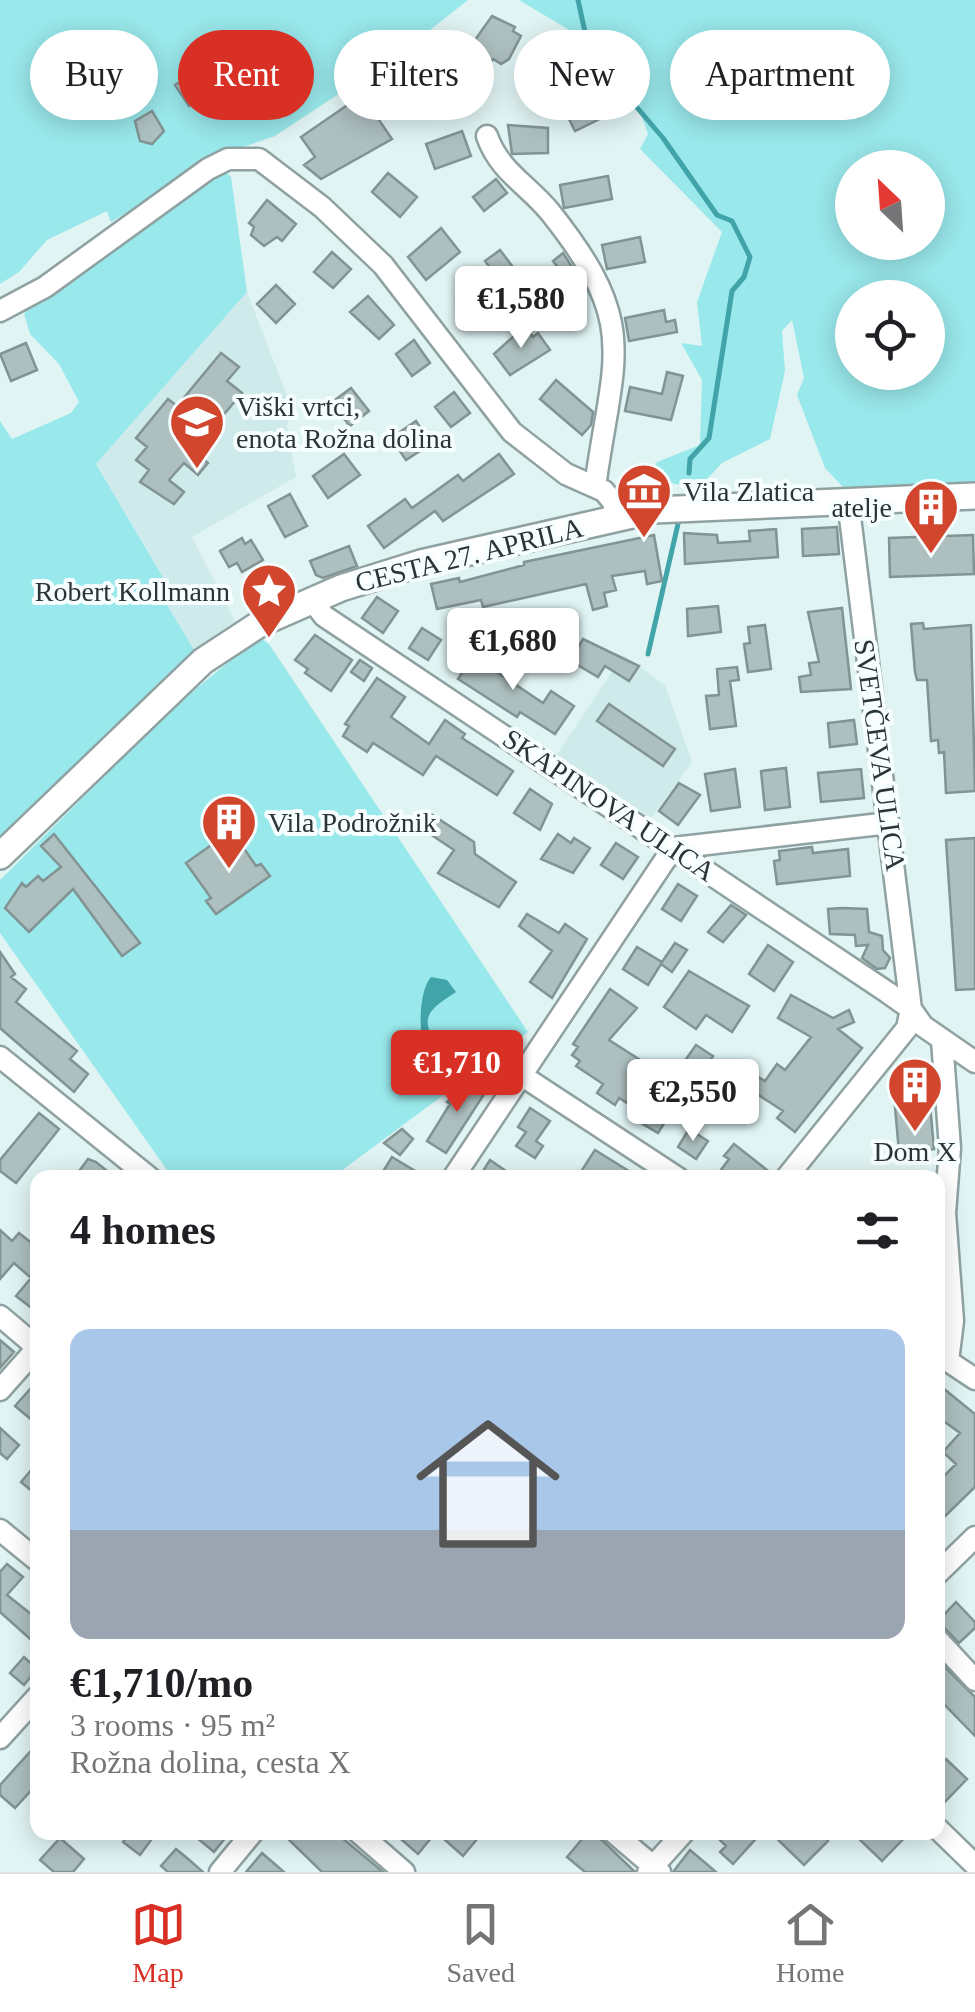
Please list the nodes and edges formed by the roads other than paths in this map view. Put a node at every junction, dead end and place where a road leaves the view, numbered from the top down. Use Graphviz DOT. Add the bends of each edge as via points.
graph roads {
  1 [pos="486,136"];
  2 [pos="0,312"];
  3 [pos="595,487"];
  4 [pos="975,496"];
  5 [pos="848,500"];
  6 [pos="618,518"];
  7 [pos="311,600"];
  8 [pos="889,822"];
  9 [pos="673,848"];
  10 [pos="0,856"];
  11 [pos="910,1009"];
  12 [pos="942,1040"];
  13 [pos="0,1057"];
  14 [pos="975,1062"];
  15 [pos="521,1075"];
  16 [pos="140,1170"];
  17 [pos="458,1170"];
  18 [pos="666,1170"];
  19 [pos="792,1170"];
  20 [pos="945,1202"];
  21 [pos="945,1225"];
  22 [pos="0,1316"];
  23 [pos="30,1342"];
  24 [pos="945,1350"];
  25 [pos="30,1356"];
  26 [pos="945,1358"];
  27 [pos="975,1379"];
  28 [pos="0,1390"];
  29 [pos="0,1530"];
  30 [pos="975,1537"];
  31 [pos="30,1554"];
  32 [pos="945,1567"];
  33 [pos="945,1648"];
  34 [pos="975,1680"];
  35 [pos="30,1705"];
  36 [pos="0,1738"];
  37 [pos="945,1836"];
  38 [pos="246,1840"];
  39 [pos="367,1840"];
  40 [pos="621,1840"];
  41 [pos="677,1840"];
  42 [pos="975,1865"];
  43 [pos="653,1870"];
  44 [pos="220,1872"];
  45 [pos="404,1872"];
  1 -- 3 [label="street" via="508,173 576,245 612,314 615,368"];
  2 -- 3 [label="street" via="208,169 228,159 258,160 382,265 528,448"];
  3 -- 6 [label="street" via="612,499"];
  4 -- 5 [label="main road, CESTA 27. APRILA"];
  5 -- 6 [label="main road, CESTA 27. APRILA" via="694,506"];
  5 -- 8 [label="street, SVETČEVA ULICA"];
  6 -- 7 [label="main road, CESTA 27. APRILA" via="420,563"];
  7 -- 9 [label="street, SKAPINOVA ULICA" via="324,616"];
  7 -- 10 [label="main road, CESTA 27. APRILA" via="236,638 184,676"];
  8 -- 9 [label="street"];
  8 -- 11 [label="street, SVETČEVA ULICA"];
  9 -- 11 [label="street, SKAPINOVA ULICA"];
  9 -- 15 [label="street"];
  11 -- 12 [label="street, SKAPINOVA ULICA"];
  11 -- 19 [label="street" via="907,1028"];
  12 -- 14 [label="street, SKAPINOVA ULICA"];
  12 -- 20 [label="street" via="950,1148"];
  13 -- 16 [label="street"];
  15 -- 17 [label="street"];
  15 -- 18 [label="street"];
  21 -- 24 [label="street" via="953,1321"];
  22 -- 23 [label="street"];
  25 -- 28 [label="street"];
  26 -- 27 [label="street"];
  29 -- 31 [label="street"];
  30 -- 32 [label="street"];
  33 -- 34 [label="street"];
  35 -- 36 [label="street"];
  37 -- 42 [label="street"];
  38 -- 44 [label="street"];
  39 -- 45 [label="street"];
  40 -- 43 [label="street"];
  41 -- 43 [label="street"];
}
